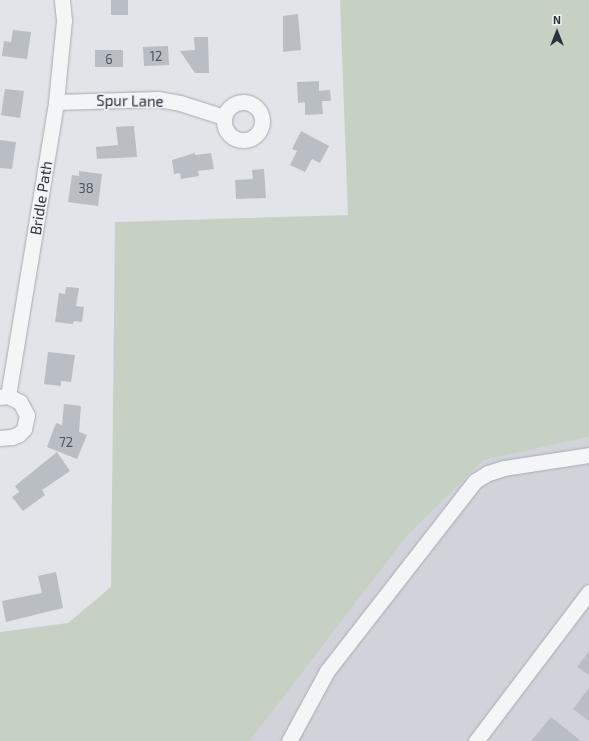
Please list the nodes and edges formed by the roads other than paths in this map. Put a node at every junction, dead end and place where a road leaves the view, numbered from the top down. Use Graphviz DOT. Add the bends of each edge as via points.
graph roads {
  1 [pos="62,0"];
  2 [pos="56,102"];
  3 [pos="224,117"];
  4 [pos="4,396"];
  5 [pos="0,438"];
  6 [pos="589,456"];
  7 [pos="589,592"];
  8 [pos="289,741"];
  9 [pos="476,741"];
  1 -- 2 [label="street, Bridle Path" via="64,20"];
  2 -- 3 [label="street, Spur Lane" via="158,99"];
  2 -- 4 [label="street, Bridle Path"];
  4 -- 5 [label="street, Bridle Path" via="20,402 24,408 26,422 19,434"];
  6 -- 8 [label="street" via="504,468 475,481 327,671"];
  7 -- 9 [label="street"];
}
